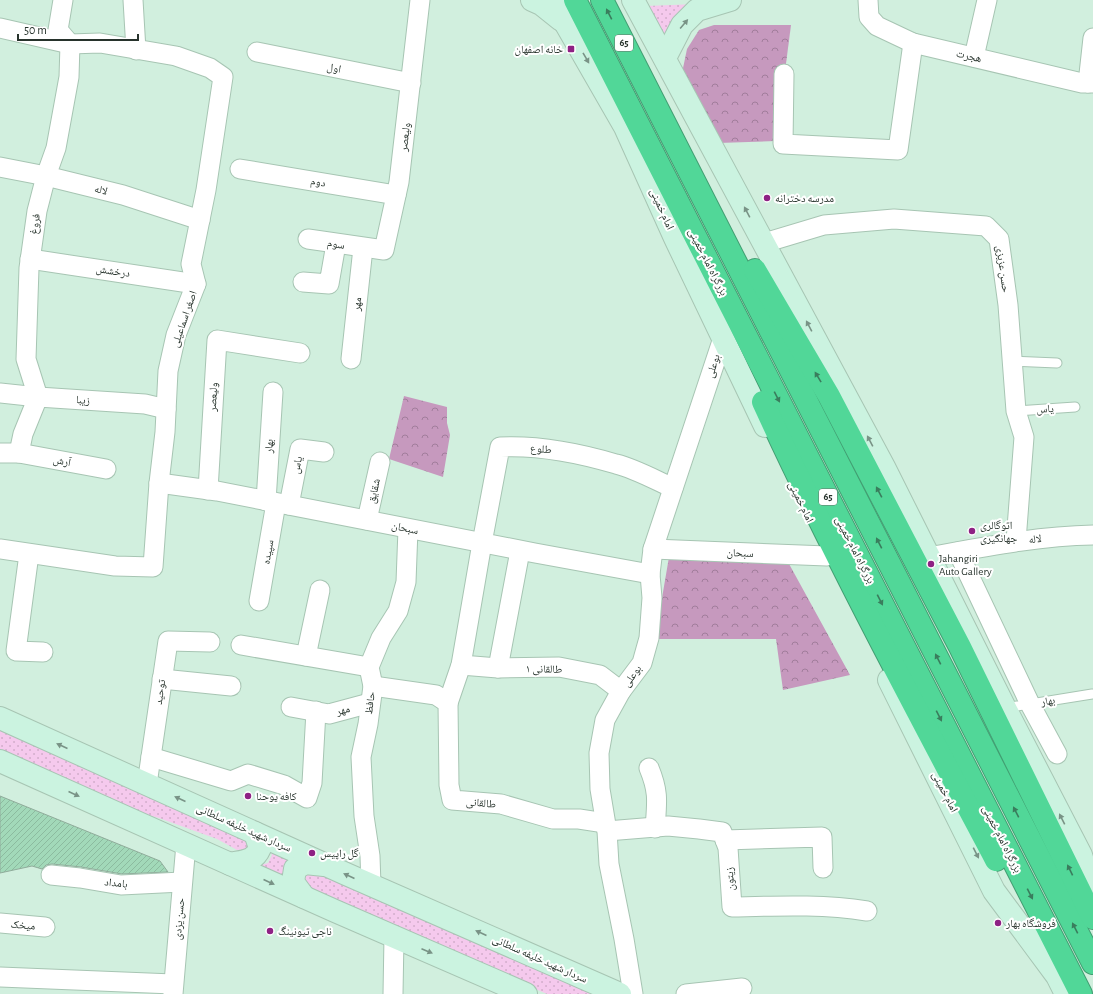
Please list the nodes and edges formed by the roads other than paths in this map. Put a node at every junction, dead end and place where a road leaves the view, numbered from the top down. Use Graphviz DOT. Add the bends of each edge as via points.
graph roads {
  1 [pos="63,0"];
  2 [pos="134,0"];
  3 [pos="420,0"];
  4 [pos="532,0"];
  5 [pos="552,0"];
  6 [pos="575,0"];
  7 [pos="602,0"];
  8 [pos="633,0"];
  9 [pos="730,0"];
  10 [pos="868,0"];
  11 [pos="987,0"];
  12 [pos="568,27"];
  13 [pos="0,28"];
  14 [pos="1093,38"];
  15 [pos="913,43"];
  16 [pos="70,44"];
  17 [pos="136,50"];
  18 [pos="257,52"];
  19 [pos="974,57"];
  20 [pos="665,58"];
  21 [pos="784,74"];
  22 [pos="411,83"];
  23 [pos="1090,83"];
  24 [pos="646,86"];
  25 [pos="631,110"];
  26 [pos="0,167"];
  27 [pos="240,169"];
  28 [pos="46,176"];
  29 [pos="396,195"];
  30 [pos="200,220"];
  31 [pos="308,239"];
  32 [pos="764,243"];
  33 [pos="336,244"];
  34 [pos="363,248"];
  35 [pos="30,259"];
  36 [pos="303,282"];
  37 [pos="196,284"];
  38 [pos="722,338"];
  39 [pos="300,353"];
  40 [pos="351,359"];
  41 [pos="1012,362"];
  42 [pos="1058,363"];
  43 [pos="0,392"];
  44 [pos="273,392"];
  45 [pos="38,397"];
  46 [pos="1075,407"];
  47 [pos="166,409"];
  48 [pos="1016,411"];
  49 [pos="324,452"];
  50 [pos="0,453"];
  51 [pos="19,453"];
  52 [pos="380,462"];
  53 [pos="106,469"];
  54 [pos="159,483"];
  55 [pos="673,488"];
  56 [pos="208,490"];
  57 [pos="277,503"];
  58 [pos="368,520"];
  59 [pos="408,529"];
  60 [pos="1093,535"];
  61 [pos="1016,541"];
  62 [pos="482,543"];
  63 [pos="0,549"];
  64 [pos="653,549"];
  65 [pos="520,551"];
  66 [pos="958,552"];
  67 [pos="29,554"];
  68 [pos="827,556"];
  69 [pos="929,557"];
  70 [pos="650,574"];
  71 [pos="320,590"];
  72 [pos="259,601"];
  73 [pos="210,642"];
  74 [pos="241,645"];
  75 [pos="43,652"];
  76 [pos="306,656"];
  77 [pos="461,664"];
  78 [pos="369,667"];
  79 [pos="498,668"];
  80 [pos="162,679"];
  81 [pos="232,686"];
  82 [pos="621,691"];
  83 [pos="372,694"];
  84 [pos="1092,694"];
  85 [pos="448,703"];
  86 [pos="1030,704"];
  87 [pos="291,707"];
  88 [pos="1005,708"];
  89 [pos="316,712"];
  90 [pos="0,718"];
  91 [pos="1056,754"];
  92 [pos="151,757"];
  93 [pos="0,761"];
  94 [pos="650,768"];
  95 [pos="147,784"];
  96 [pos="606,827"];
  97 [pos="656,828"];
  98 [pos="255,833"];
  99 [pos="725,840"];
  100 [pos="186,844"];
  101 [pos="230,864"];
  102 [pos="327,866"];
  103 [pos="823,868"];
  104 [pos="51,876"];
  105 [pos="182,882"];
  106 [pos="371,885"];
  107 [pos="1093,894"];
  108 [pos="304,897"];
  109 [pos="867,911"];
  110 [pos="1093,918"];
  111 [pos="0,923"];
  112 [pos="45,927"];
  113 [pos="394,937"];
  114 [pos="1093,963"];
  115 [pos="0,977"];
  116 [pos="1061,985"];
  117 [pos="742,988"];
  118 [pos="173,989"];
  119 [pos="393,994"];
  120 [pos="526,994"];
  121 [pos="620,994"];
  122 [pos="632,994"];
  123 [pos="686,994"];
  124 [pos="1081,994"];
  1 -- 16 [label="street" via="58,30"];
  2 -- 17 [label="street"];
  3 -- 22 [label="street, ولیعصر"];
  4 -- 12 [label="main road" via="541,4"];
  5 -- 12 [label="main road, امام خمینی"];
  6 -- 25 [label="highway, بزرگراه امام خمینی / 65"];
  24 -- 7 [label="highway, 65, one-way"];
  8 -- 20 [label="main road"];
  20 -- 9 [label="main road, one-way" via="682,25 697,10"];
  10 -- 15 [label="street, هجرت" via="869,17 877,26"];
  11 -- 19 [label="street"];
  12 -- 38 [label="main road, امام خمینی, one-way" via="625,127"];
  13 -- 16 [label="street, اصغر اسماعیلی"];
  14 -- 23 [label="street"];
  15 -- 19 [label="street, هجرت"];
  15 -- 21 [label="street" via="898,150 783,144"];
  16 -- 17 [label="street, اصغر اسماعیلی" via="100,42"];
  16 -- 28 [label="street, فروغ" via="69,77 56,148"];
  17 -- 30 [label="street, اصغر اسماعیلی" via="176,56 210,68 222,77"];
  18 -- 22 [label="street, اول"];
  19 -- 23 [label="street, هجرت"];
  32 -- 20 [label="main road, one-way"];
  22 -- 29 [label="street, ولیعصر"];
  110 -- 24 [label="highway, one-way" via="960,647 829,396"];
  114 -- 24 [label="highway, 65, one-way"];
  25 -- 116 [label="highway" via="787,454 896,670"];
  25 -- 124 [label="highway, بزرگراه امام خمینی / 65, one-way"];
  26 -- 28 [label="street, لاله"];
  27 -- 29 [label="street, دوم"];
  28 -- 30 [label="street, لاله" via="123,195"];
  28 -- 35 [label="street, فروغ" via="37,211"];
  29 -- 34 [label="street, ولیعصر" via="384,250"];
  30 -- 37 [label="street, اصغر اسماعیلی" via="191,264"];
  31 -- 33 [label="street, سوم"];
  32 -- 41 [label="street, حسن عزیزی" via="824,225 894,219 986,226 999,239 1008,305"];
  69 -- 32 [label="main road, one-way" via="884,467"];
  33 -- 34 [label="street, سوم"];
  33 -- 36 [label="street" via="329,284"];
  34 -- 40 [label="street, مهر"];
  35 -- 37 [label="street, درخشش"];
  35 -- 45 [label="street, فروغ" via="26,359"];
  37 -- 47 [label="street, اصغر اسماعیلی" via="176,335 168,371"];
  38 -- 55 [label="street, بوعلی"];
  38 -- 68 [label="main road, امام خمینی"];
  39 -- 56 [label="street, ولیعصر" via="217,340"];
  41 -- 42 [label="lane"];
  41 -- 48 [label="street, حسن عزیزی"];
  43 -- 45 [label="street, زیبا"];
  44 -- 57 [label="street, بهار"];
  45 -- 47 [label="street, زیبا" via="145,404"];
  45 -- 51 [label="street" via="23,434"];
  46 -- 48 [label="lane, یاس"];
  47 -- 54 [label="street, اصغر اسماعیلی"];
  48 -- 61 [label="street, حسن عزیزی" via="1024,437"];
  49 -- 57 [label="street, یاس" via="300,450"];
  50 -- 51 [label="street, آرش"];
  51 -- 53 [label="street, آرش"];
  52 -- 58 [label="street, شقایق"];
  54 -- 56 [label="street, سبحان"];
  54 -- 67 [label="street, اصغر اسماعیلی" via="153,567 115,566"];
  55 -- 62 [label="street, طلوع" via="617,464 561,451 500,447"];
  55 -- 64 [label="street, بوعلی"];
  56 -- 57 [label="street, سبحان"];
  57 -- 58 [label="street, سبحان"];
  57 -- 72 [label="street, سپیده"];
  58 -- 59 [label="street, سبحان"];
  59 -- 62 [label="street, سبحان"];
  59 -- 78 [label="street" via="406,582 398,611 381,638"];
  60 -- 61 [label="street, لاله"];
  61 -- 66 [label="street, لاله"];
  62 -- 65 [label="street, سبحان"];
  62 -- 77 [label="street, طالقانی"];
  63 -- 67 [label="street, اصغر اسماعیلی"];
  64 -- 68 [label="street, سبحان"];
  64 -- 70 [label="street, بوعلی"];
  65 -- 70 [label="street, سبحان"];
  65 -- 79 [label="street"];
  66 -- 69 [label="street, لاله"];
  66 -- 86 [label="street"];
  67 -- 75 [label="street" via="16,651"];
  68 -- 116 [label="main road, امام خمینی, one-way" via="994,891"];
  69 -- 88 [label="main road"];
  70 -- 82 [label="street, بوعلی" via="652,598 649,638 642,663"];
  71 -- 76 [label="street"];
  73 -- 80 [label="street, توحید" via="168,642"];
  74 -- 76 [label="street"];
  76 -- 78 [label="street"];
  77 -- 79 [label="street, طالقانی ۱"];
  77 -- 85 [label="street, طالقانی"];
  78 -- 83 [label="street, حافظ"];
  79 -- 82 [label="street, طالقانی ۱" via="559,667 600,676"];
  80 -- 81 [label="street"];
  80 -- 92 [label="street, توحید"];
  82 -- 96 [label="street, بوعلی" via="605,720 599,753 600,790"];
  83 -- 85 [label="street" via="436,695"];
  83 -- 89 [label="street, مهر" via="329,714"];
  83 -- 106 [label="street, حافظ" via="361,757"];
  84 -- 86 [label="lane, بهار"];
  85 -- 96 [label="street, طالقانی" via="449,778 452,800 501,804 553,820 579,819"];
  86 -- 88 [label="lane, بهار"];
  86 -- 91 [label="street"];
  87 -- 89 [label="street, مهر"];
  107 -- 88 [label="main road, one-way" via="1081,855"];
  89 -- 92 [label="street" via="312,783 307,798 284,785 248,774 231,781"];
  95 -- 90 [label="main road, سردار شهید خلیفه سلطانی, one-way"];
  92 -- 95 [label="street, توحید"];
  93 -- 100 [label="main road, one-way"];
  94 -- 97 [label="street" via="656,784"];
  98 -- 95 [label="main road, سردار شهید خلیفه سلطانی, one-way"];
  96 -- 97 [label="street"];
  96 -- 122 [label="street, بوعلی" via="609,864"];
  97 -- 99 [label="street" via="699,828 722,832"];
  98 -- 101 [label="main road" via="260,848 256,856 247,861"];
  98 -- 102 [label="main road, سردار شهید خلیفه سلطانی"];
  99 -- 103 [label="street" via="822,837"];
  99 -- 109 [label="street, زیتون" via="728,848 732,907 805,906"];
  100 -- 101 [label="main road"];
  100 -- 105 [label="street, حسن یزدی"];
  101 -- 108 [label="main road, one-way"];
  106 -- 102 [label="main road, سردار شهید خلیفه سلطانی, one-way"];
  102 -- 108 [label="main road" via="305,863 295,869 293,882"];
  104 -- 105 [label="street, بامداد" via="121,885"];
  105 -- 118 [label="street, حسن یزدی"];
  121 -- 106 [label="main road, سردار شهید خلیفه سلطانی, one-way"];
  108 -- 113 [label="main road"];
  111 -- 112 [label="street, میخک"];
  113 -- 119 [label="street"];
  113 -- 120 [label="main road, one-way"];
  115 -- 118 [label="street"];
  117 -- 123 [label="street"];
}
